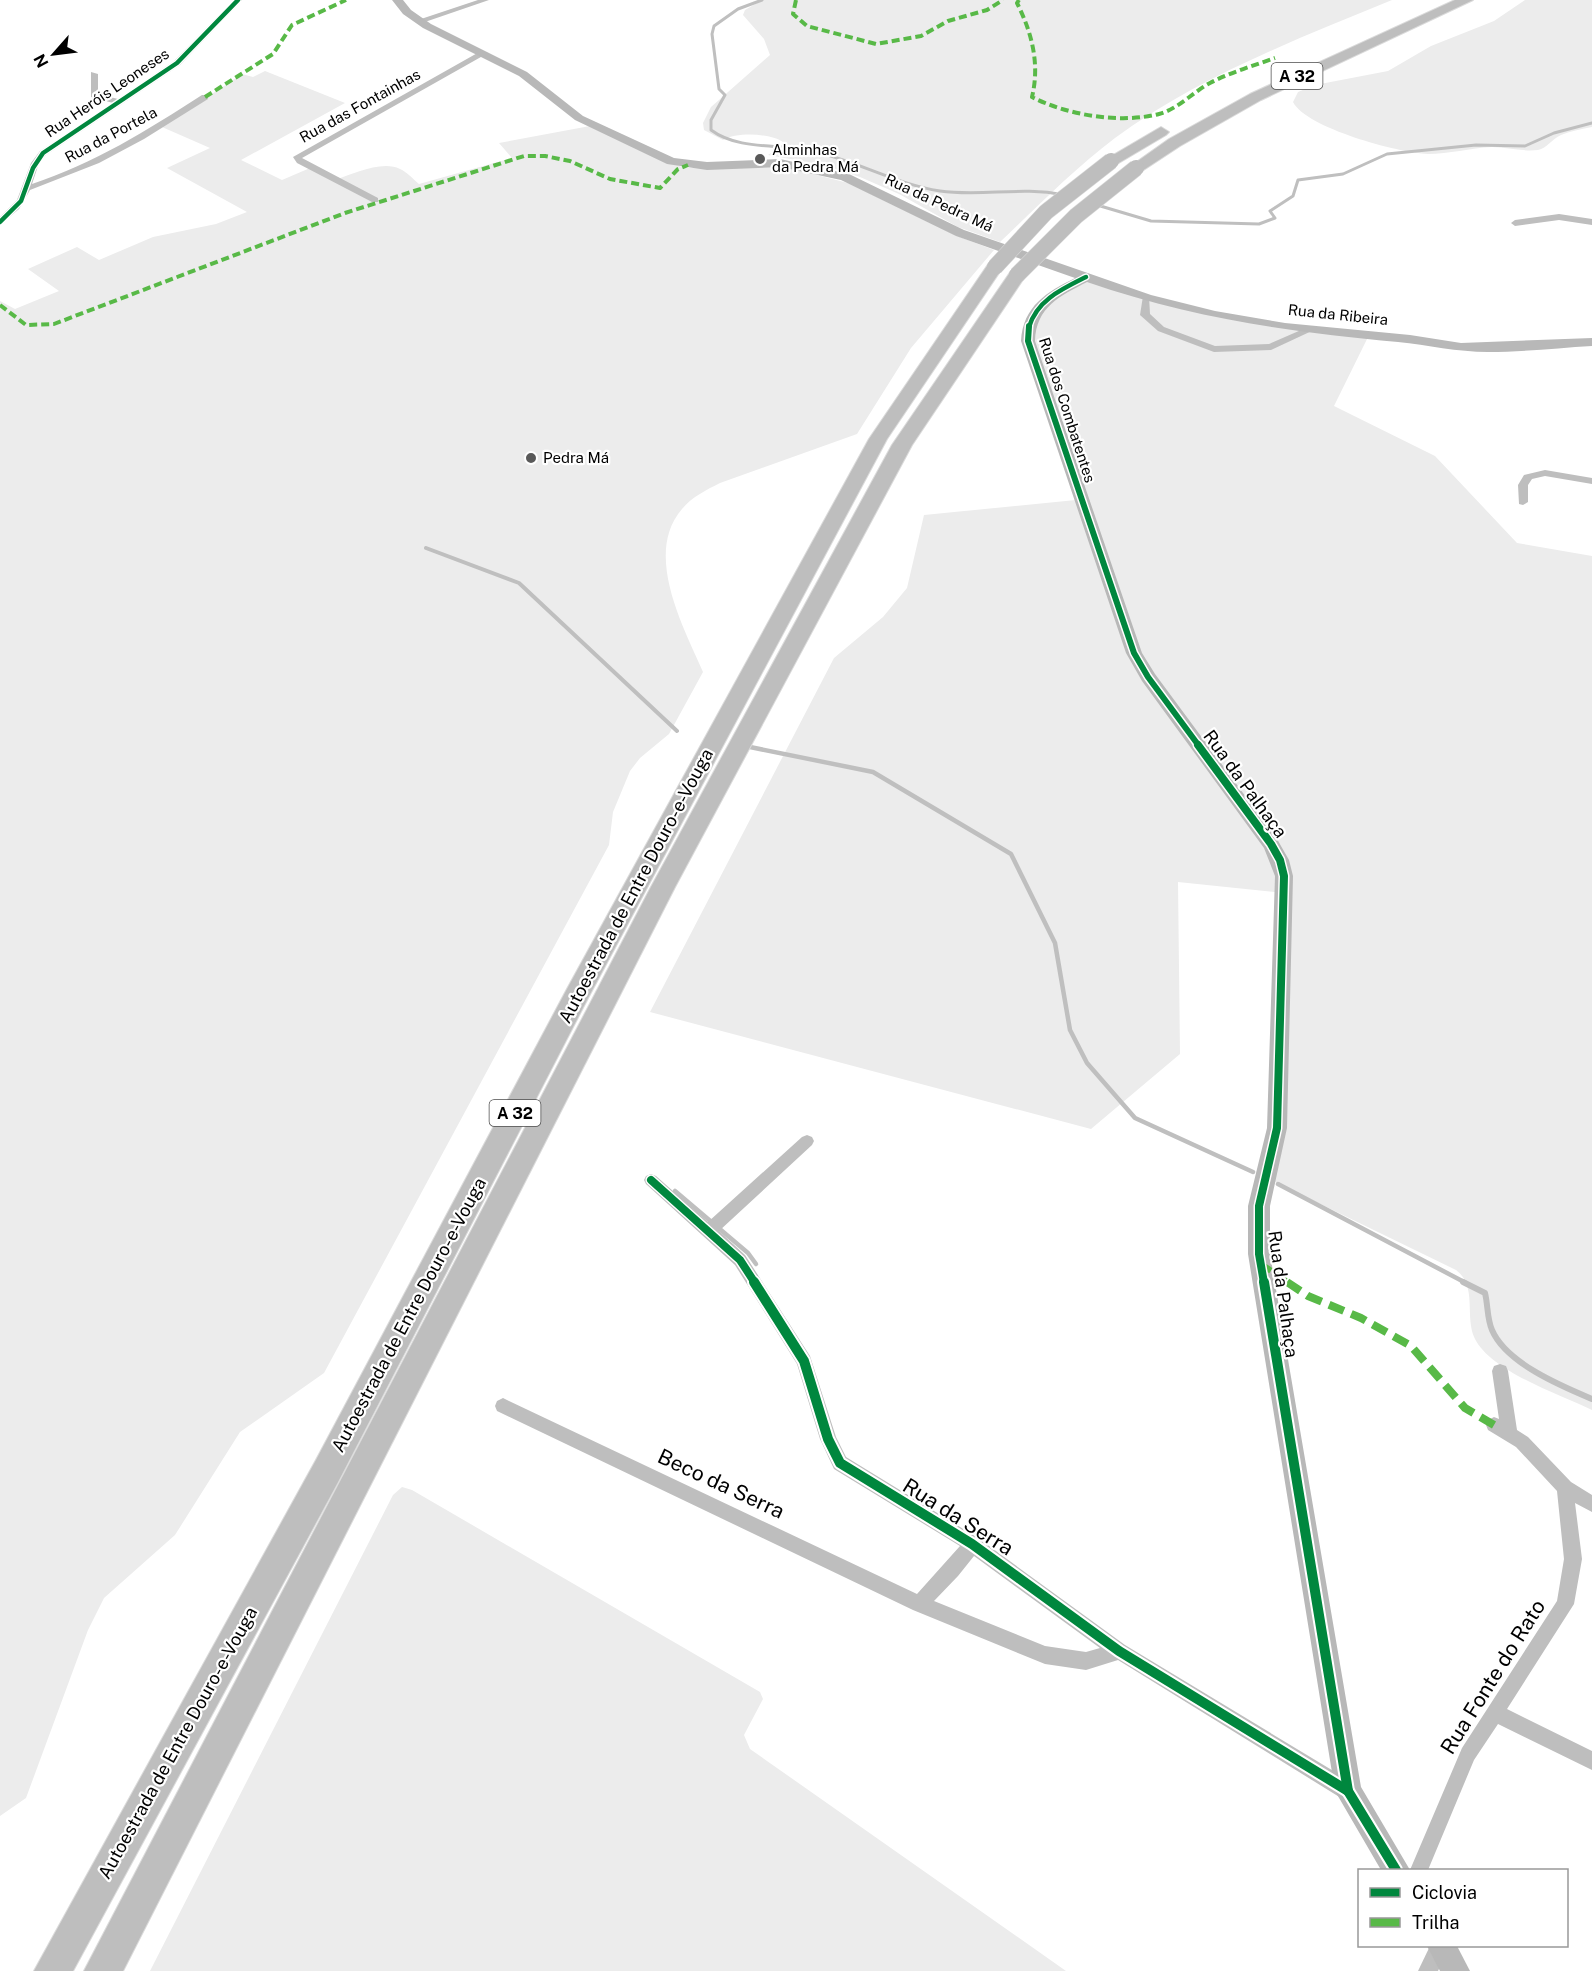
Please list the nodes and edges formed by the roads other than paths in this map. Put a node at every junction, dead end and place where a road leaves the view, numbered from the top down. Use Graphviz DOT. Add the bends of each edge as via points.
graph roads {
  1 [pos="238,0"];
  2 [pos="397,0"];
  3 [pos="485,0"];
  4 [pos="1431,0"];
  5 [pos="1466,0"];
  6 [pos="419,21"];
  7 [pos="483,53"];
  8 [pos="94,74"];
  9 [pos="1245,85"];
  10 [pos="205,97"];
  11 [pos="119,102"];
  12 [pos="1193,113"];
  13 [pos="26,189"];
  14 [pos="375,200"];
  15 [pos="0,222"];
  16 [pos="1592,222"];
  17 [pos="1515,223"];
  18 [pos="1006,271"];
  19 [pos="1086,277"];
  20 [pos="1146,298"];
  21 [pos="1311,329"];
  22 [pos="1592,342"];
  23 [pos="1592,481"];
  24 [pos="1524,502"];
  25 [pos="1097,543"];
  26 [pos="807,1141"];
  27 [pos="651,1180"];
  28 [pos="709,1231"];
  29 [pos="1500,1371"];
  30 [pos="503,1406"];
  31 [pos="1565,1488"];
  32 [pos="1592,1504"];
  33 [pos="972,1544"];
  34 [pos="920,1604"];
  35 [pos="1119,1651"];
  36 [pos="1494,1712"];
  37 [pos="1592,1761"];
  38 [pos="1348,1791"];
  39 [pos="1395,1869"];
  40 [pos="1419,1869"];
  41 [pos="1440,1947"];
  42 [pos="1441,1947"];
  43 [pos="53,1971"];
  44 [pos="103,1971"];
  45 [pos="1428,1971"];
  46 [pos="1456,1971"];
  1 -- 11 [label="street, Rua Heróis Leoneses" via="177,63"];
  2 -- 6 [label="main road, Rua da Pedra Má"];
  3 -- 6 [label="street"];
  4 -- 9 [label="highway, A 32"];
  5 -- 18 [label="highway, Autoestrada de Entre Douro-e-Vouga / A 32, bridge" via="1335,57 1246,102 1136,168"];
  6 -- 7 [label="main road, Rua da Pedra Má"];
  7 -- 14 [label="street, Rua das Fontainhas" via="297,157"];
  7 -- 19 [label="main road, Rua da Pedra Má" via="523,74 579,118 671,161 707,166 780,163 831,173 880,192 960,233"];
  8 -- 11 [label="street" via="94,95"];
  10 -- 13 [label="street, Rua da Portela" via="140,139"];
  11 -- 13 [label="street, Rua Heróis Leoneses" via="35,161"];
  12 -- 18 [label="highway, Autoestrada de Entre Douro-e-Vouga / A 32, bridge" via="1111,161 1046,212"];
  13 -- 15 [label="street, Rua Heróis Leoneses" via="18,205"];
  16 -- 17 [label="street" via="1560,217"];
  18 -- 43 [label="highway, Autoestrada de Entre Douro-e-Vouga / A 32" via="878,439 576,996 327,1471"];
  18 -- 44 [label="highway, Autoestrada de Entre Douro-e-Vouga / A 32" via="902,445 663,887"];
  19 -- 20 [label="main road, Rua da Ribeira"];
  19 -- 25 [label="main road, Rua dos Combatentes" via="1036,309 1027,325 1028,341"];
  20 -- 21 [label="main road, Rua da Ribeira" via="1215,315"];
  20 -- 21 [label="street" via="1145,315 1161,329 1214,350 1271,347"];
  21 -- 22 [label="main road, Rua da Ribeira" via="1490,348"];
  23 -- 24 [label="street" via="1545,473 1527,477 1523,485"];
  25 -- 38 [label="main road, Rua da Palhaça" via="1134,653 1271,844 1284,876 1277,1128 1257,1229"];
  26 -- 28 [label="street"];
  27 -- 28 [label="street, Rua da Serra"];
  28 -- 33 [label="street, Rua da Serra" via="740,1260 804,1360 828,1439 840,1463"];
  29 -- 31 [label="street" via="1502,1430 1522,1442"];
  30 -- 34 [label="street, Beco da Serra"];
  31 -- 32 [label="street"];
  31 -- 36 [label="street, Rua Fonte do Rato" via="1574,1559 1565,1604"];
  33 -- 34 [label="street"];
  33 -- 35 [label="street, Rua da Serra"];
  34 -- 35 [label="street, Beco da Serra" via="1045,1655 1086,1661"];
  35 -- 38 [label="street, Rua da Serra"];
  36 -- 37 [label="street"];
  36 -- 40 [label="street, Rua Fonte do Rato" via="1468,1755"];
  38 -- 39 [label="main road, Rua da Palhaça"];
  41 -- 45 [label="street"];
  42 -- 46 [label="main road"];
}
